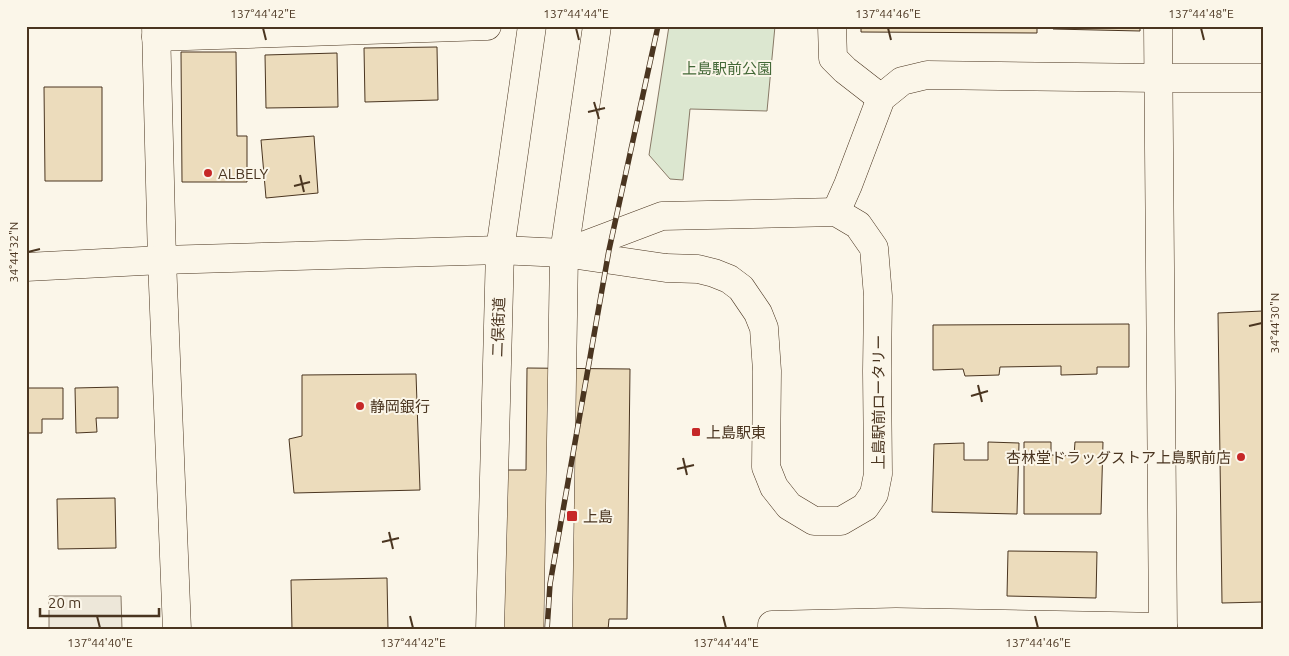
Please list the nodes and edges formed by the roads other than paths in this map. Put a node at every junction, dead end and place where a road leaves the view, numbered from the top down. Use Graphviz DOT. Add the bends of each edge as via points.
graph roads {
  1 [pos="487,26"];
  2 [pos="532,26"];
  3 [pos="597,26"];
  4 [pos="832,26"];
  5 [pos="1158,26"];
  6 [pos="156,32"];
  7 [pos="1158,78"];
  8 [pos="1263,78"];
  9 [pos="881,98"];
  10 [pos="836,212"];
  11 [pos="500,250"];
  12 [pos="564,254"];
  13 [pos="162,260"];
  14 [pos="26,267"];
  15 [pos="1163,628"];
  16 [pos="177,630"];
  17 [pos="490,630"];
  18 [pos="558,630"];
  19 [pos="772,630"];
  1 -- 6 [label="street"];
  2 -- 11 [label="street, 二俣街道"];
  3 -- 12 [label="street"];
  4 -- 9 [label="street" via="833,58"];
  5 -- 7 [label="street"];
  6 -- 13 [label="street"];
  7 -- 8 [label="street"];
  7 -- 9 [label="street" via="926,74 902,81"];
  7 -- 15 [label="street"];
  9 -- 10 [label="street"];
  10 -- 12 [label="street" via="662,216"];
  10 -- 12 [label="street, 上島駅前ロータリー" via="858,225 874,248 878,296 878,474 874,494 865,507 841,521 814,521 789,506 768,474 764,328 741,288 729,279 698,268 666,268"];
  11 -- 12 [label="street, 上島駅前ロータリー"];
  11 -- 13 [label="street, 上島駅前ロータリー"];
  11 -- 17 [label="street, 二俣街道"];
  12 -- 18 [label="street"];
  13 -- 14 [label="street, 上島駅前ロータリー"];
  13 -- 16 [label="street"];
  15 -- 19 [label="street" via="896,622 772,625"];
}
